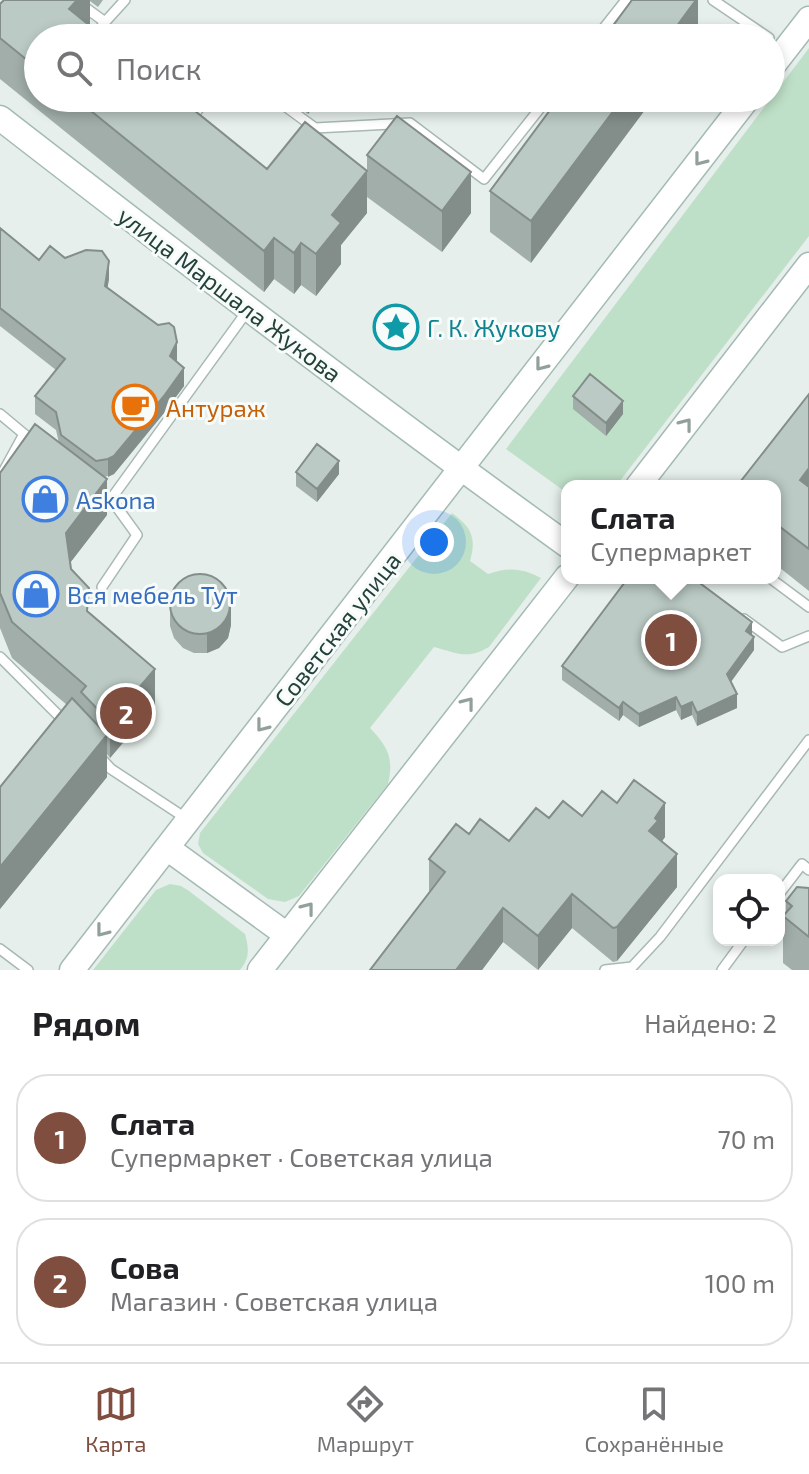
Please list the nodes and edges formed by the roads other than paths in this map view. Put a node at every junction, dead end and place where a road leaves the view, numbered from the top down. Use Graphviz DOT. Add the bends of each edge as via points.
graph roads {
  1 [pos="75,0"];
  2 [pos="125,0"];
  3 [pos="626,0"];
  4 [pos="713,0"];
  5 [pos="809,19"];
  6 [pos="105,22"];
  7 [pos="607,24"];
  8 [pos="744,24"];
  9 [pos="785,39"];
  10 [pos="197,112"];
  11 [pos="293,112"];
  12 [pos="537,112"];
  13 [pos="737,112"];
  14 [pos="179,114"];
  15 [pos="0,118"];
  16 [pos="809,265"];
  17 [pos="248,310"];
  18 [pos="0,414"];
  19 [pos="24,434"];
  20 [pos="49,453"];
  21 [pos="461,469"];
  22 [pos="0,478"];
  23 [pos="646,480"];
  24 [pos="99,490"];
  25 [pos="111,499"];
  26 [pos="561,541"];
  27 [pos="562,584"];
  28 [pos="778,584"];
  29 [pos="102,587"];
  30 [pos="809,607"];
  31 [pos="734,612"];
  32 [pos="809,636"];
  33 [pos="0,657"];
  34 [pos="59,738"];
  35 [pos="809,740"];
  36 [pos="90,747"];
  37 [pos="189,820"];
  38 [pos="167,848"];
  39 [pos="809,870"];
  40 [pos="785,886"];
  41 [pos="287,935"];
  42 [pos="740,946"];
  43 [pos="0,949"];
  44 [pos="28,970"];
  45 [pos="72,970"];
  46 [pos="260,970"];
  47 [pos="605,970"];
  48 [pos="722,970"];
  1 -- 6 [label="lane"];
  2 -- 6 [label="lane"];
  3 -- 7 [label="lane"];
  4 -- 8 [label="lane"];
  5 -- 9 [label="street"];
  10 -- 14 [label="lane" via="190,122"];
  11 -- 12 [label="lane" via="315,128 410,123 484,179"];
  13 -- 21 [label="street, Советская улица, one-way"];
  15 -- 17 [label="street, улица Маршала Жукова"];
  23 -- 16 [label="street, one-way"];
  17 -- 21 [label="street, улица Маршала Жукова"];
  17 -- 25 [label="lane"];
  18 -- 19 [label="lane"];
  19 -- 20 [label="lane"];
  19 -- 22 [label="lane"];
  21 -- 26 [label="street, улица Маршала Жукова"];
  21 -- 37 [label="street, Советская улица, one-way"];
  24 -- 25 [label="lane"];
  25 -- 29 [label="lane" via="137,535"];
  41 -- 27 [label="street, one-way"];
  28 -- 30 [label="lane"];
  31 -- 32 [label="lane" via="782,647"];
  33 -- 34 [label="lane" via="68,726"];
  35 -- 47 [label="lane" via="660,937 632,967"];
  36 -- 37 [label="lane" via="111,769"];
  37 -- 38 [label="street, Советская улица"];
  38 -- 41 [label="street"];
  38 -- 45 [label="street, Советская улица, one-way"];
  39 -- 40 [label="lane" via="802,864"];
  41 -- 46 [label="street"];
  42 -- 48 [label="lane"];
  43 -- 44 [label="lane"];
}
